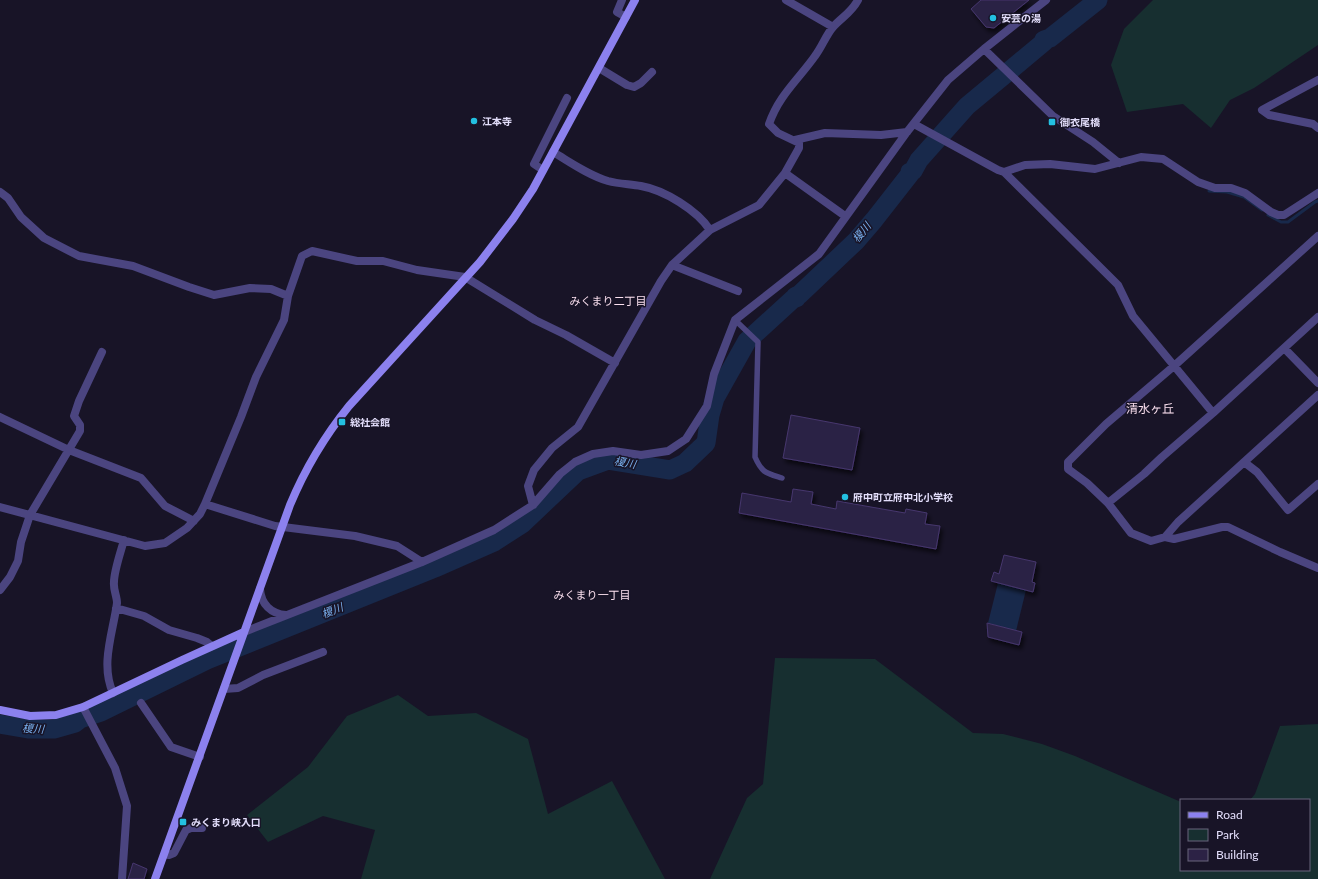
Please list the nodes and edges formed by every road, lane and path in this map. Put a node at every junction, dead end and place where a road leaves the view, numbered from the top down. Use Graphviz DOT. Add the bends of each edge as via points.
graph roads {
  1 [pos="622,0"];
  2 [pos="635,0"];
  3 [pos="786,0"];
  4 [pos="858,0"];
  5 [pos="1041,2"];
  6 [pos="626,17"];
  7 [pos="833,28"];
  8 [pos="984,49"];
  9 [pos="598,68"];
  10 [pos="652,72"];
  11 [pos="1318,80"];
  12 [pos="567,98"];
  13 [pos="914,124"];
  14 [pos="1318,128"];
  15 [pos="907,132"];
  16 [pos="795,140"];
  17 [pos="553,152"];
  18 [pos="1118,163"];
  19 [pos="543,170"];
  20 [pos="784,172"];
  21 [pos="1004,172"];
  22 [pos="0,192"];
  23 [pos="1318,193"];
  24 [pos="846,216"];
  25 [pos="710,230"];
  26 [pos="1318,236"];
  27 [pos="672,265"];
  28 [pos="465,277"];
  29 [pos="738,291"];
  30 [pos="288,296"];
  31 [pos="1318,317"];
  32 [pos="735,320"];
  33 [pos="1284,348"];
  34 [pos="102,352"];
  35 [pos="615,363"];
  36 [pos="1174,366"];
  37 [pos="1318,383"];
  38 [pos="1318,395"];
  39 [pos="1213,413"];
  40 [pos="0,417"];
  41 [pos="69,450"];
  42 [pos="1244,462"];
  43 [pos="782,478"];
  44 [pos="1318,484"];
  45 [pos="1108,503"];
  46 [pos="205,504"];
  47 [pos="533,506"];
  48 [pos="0,507"];
  49 [pos="30,515"];
  50 [pos="194,521"];
  51 [pos="283,527"];
  52 [pos="1165,537"];
  53 [pos="124,540"];
  54 [pos="422,562"];
  55 [pos="1318,567"];
  56 [pos="260,589"];
  57 [pos="0,590"];
  58 [pos="116,608"];
  59 [pos="287,615"];
  60 [pos="243,635"];
  61 [pos="212,646"];
  62 [pos="323,652"];
  63 [pos="224,689"];
  64 [pos="112,693"];
  65 [pos="141,704"];
  66 [pos="83,707"];
  67 [pos="0,710"];
  68 [pos="200,757"];
  69 [pos="202,828"];
  70 [pos="165,854"];
  71 [pos="122,879"];
  72 [pos="156,879"];
  1 -- 6 [label="street" via="617,12"];
  2 -- 6 [label="street"];
  3 -- 7 [label="street"];
  4 -- 7 [label="street" via="849,14"];
  5 -- 8 [label="street"];
  6 -- 9 [label="street"];
  7 -- 16 [label="street" via="808,67 787,90 771,118 769,124 778,133"];
  8 -- 13 [label="street" via="948,80"];
  8 -- 18 [label="street" via="1053,116 1093,142"];
  9 -- 10 [label="street" via="634,87"];
  9 -- 17 [label="street"];
  11 -- 14 [label="street" via="1262,110 1269,115 1313,124"];
  12 -- 19 [label="street" via="534,164"];
  13 -- 15 [label="street"];
  13 -- 21 [label="street"];
  15 -- 16 [label="street" via="881,136 825,133"];
  15 -- 24 [label="street"];
  16 -- 20 [label="street" via="799,143 798,148"];
  17 -- 19 [label="street"];
  17 -- 25 [label="street" via="607,181 656,190 697,216"];
  18 -- 21 [label="street" via="1095,169 1050,164 1025,165"];
  18 -- 23 [label="street" via="1141,157 1163,159 1198,182 1245,193 1278,215 1284,215"];
  19 -- 28 [label="street" via="513,219"];
  20 -- 24 [label="street"];
  20 -- 25 [label="street" via="759,205"];
  21 -- 36 [label="street" via="1118,285 1133,316"];
  22 -- 30 [label="street" via="8,198 21,217 44,238 80,256 133,266 214,295 250,288 271,289"];
  24 -- 32 [label="street" via="819,254"];
  25 -- 27 [label="street"];
  26 -- 36 [label="street"];
  27 -- 29 [label="street"];
  27 -- 35 [label="street"];
  28 -- 30 [label="street" via="417,270 383,261 357,261 312,250 302,256"];
  28 -- 35 [label="street" via="535,320"];
  28 -- 51 [label="street" via="334,424 303,477"];
  30 -- 46 [label="street" via="284,320 256,377"];
  31 -- 33 [label="street"];
  32 -- 43 [label="lane" via="758,342 755,457 765,473"];
  32 -- 47 [label="street" via="714,374 707,406 686,439 668,451 641,455 612,451 593,454 575,462 560,474"];
  33 -- 37 [label="street"];
  33 -- 39 [label="street"];
  34 -- 41 [label="street" via="79,401 74,416 80,425 80,431"];
  35 -- 47 [label="street" via="578,427 552,448 534,470 528,486"];
  36 -- 39 [label="street"];
  36 -- 45 [label="street" via="1106,424 1068,462 1068,469"];
  38 -- 42 [label="street"];
  39 -- 45 [label="street"];
  40 -- 41 [label="street"];
  41 -- 49 [label="street"];
  41 -- 50 [label="street" via="140,478 165,506"];
  42 -- 44 [label="street" via="1257,472 1288,510"];
  42 -- 52 [label="street"];
  45 -- 52 [label="street" via="1131,533 1150,541"];
  46 -- 50 [label="street"];
  46 -- 51 [label="street"];
  47 -- 54 [label="street" via="494,530"];
  48 -- 49 [label="street"];
  49 -- 53 [label="street"];
  49 -- 57 [label="street" via="18,561"];
  50 -- 53 [label="street" via="165,543 145,546"];
  51 -- 54 [label="street" via="362,537 398,546"];
  51 -- 56 [label="street"];
  52 -- 55 [label="street" via="1174,539 1228,527"];
  53 -- 58 [label="street" via="114,582"];
  54 -- 59 [label="street"];
  56 -- 59 [label="street" via="262,599 268,608"];
  56 -- 60 [label="street"];
  58 -- 61 [label="street" via="144,616 170,630 197,638"];
  58 -- 64 [label="street" via="106,672"];
  59 -- 60 [label="street"];
  60 -- 61 [label="street"];
  60 -- 63 [label="street"];
  61 -- 64 [label="street"];
  62 -- 63 [label="street" via="262,675 238,688"];
  63 -- 68 [label="street"];
  64 -- 66 [label="street"];
  65 -- 68 [label="street" via="171,747"];
  66 -- 67 [label="street" via="56,715 30,716"];
  66 -- 71 [label="street" via="115,768 127,806"];
  68 -- 70 [label="street"];
  69 -- 70 [label="street" via="186,830 174,853"];
  70 -- 72 [label="street"];
}
